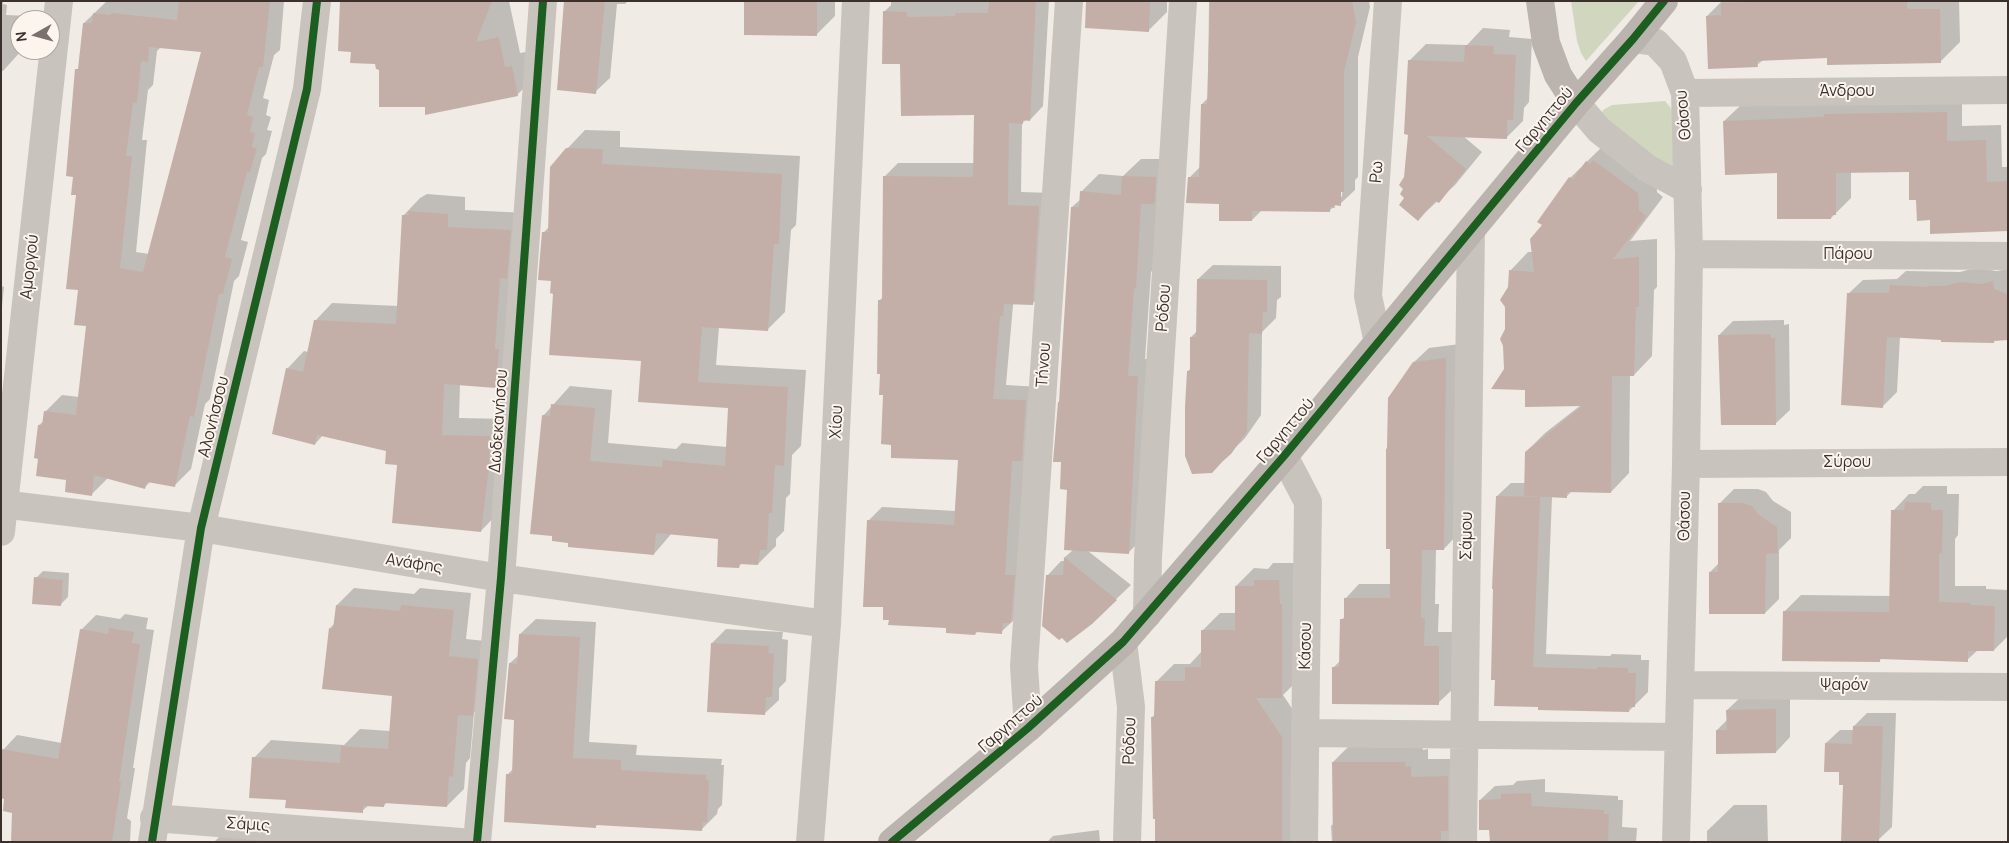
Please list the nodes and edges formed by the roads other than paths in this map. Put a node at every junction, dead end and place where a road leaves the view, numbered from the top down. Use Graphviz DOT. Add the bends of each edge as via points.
graph roads {
  1 [pos="59,1"];
  2 [pos="317,1"];
  3 [pos="543,1"];
  4 [pos="856,1"];
  5 [pos="1069,1"];
  6 [pos="1183,1"];
  7 [pos="1388,1"];
  8 [pos="1540,1"];
  9 [pos="1664,1"];
  10 [pos="1633,39"];
  11 [pos="2008,90"];
  12 [pos="1686,93"];
  13 [pos="1576,103"];
  14 [pos="1688,190"];
  15 [pos="1471,230"];
  16 [pos="1689,254"];
  17 [pos="2008,256"];
  18 [pos="1378,343"];
  19 [pos="1284,456"];
  20 [pos="2008,462"];
  21 [pos="1686,464"];
  22 [pos="3,505"];
  23 [pos="201,528"];
  24 [pos="1,532"];
  25 [pos="501,578"];
  26 [pos="1147,615"];
  27 [pos="827,624"];
  28 [pos="1123,642"];
  29 [pos="1681,685"];
  30 [pos="2008,688"];
  31 [pos="1028,728"];
  32 [pos="1305,733"];
  33 [pos="1465,735"];
  34 [pos="1679,737"];
  35 [pos="153,830"];
  36 [pos="461,842"];
  37 [pos="477,842"];
  38 [pos="810,842"];
  39 [pos="892,842"];
  40 [pos="1127,842"];
  41 [pos="1304,842"];
  42 [pos="1463,842"];
  43 [pos="1676,842"];
  1 -- 22 [label="street, Αμοργού"];
  2 -- 23 [label="street, Αλονήσσου" via="307,89"];
  3 -- 25 [label="street, Δωδεκανήσου"];
  4 -- 27 [label="street, Χίου"];
  5 -- 31 [label="street, Τήνου" via="1024,666"];
  6 -- 26 [label="street, Ρόδου"];
  7 -- 18 [label="street, Ρω" via="1368,296"];
  8 -- 13 [label="street" via="1546,43 1558,76"];
  9 -- 10 [label="street, Γαργηττού"];
  10 -- 12 [label="street, Θάσου" via="1655,42 1673,61"];
  10 -- 13 [label="street, Γαργηττού"];
  11 -- 12 [label="street, Άνδρου"];
  12 -- 14 [label="street, Θάσου"];
  13 -- 14 [label="street" via="1598,130 1647,168"];
  13 -- 15 [label="street, Γαργηττού"];
  14 -- 16 [label="street, Θάσου"];
  15 -- 18 [label="street, Γαργηττού"];
  15 -- 33 [label="street, Σάμου"];
  16 -- 17 [label="street, Πάρου"];
  16 -- 21 [label="street, Θάσου"];
  18 -- 19 [label="street, Γαργηττού"];
  19 -- 26 [label="street, Γαργηττού"];
  19 -- 32 [label="street, Κάσου" via="1308,502"];
  20 -- 21 [label="street, Σύρου"];
  21 -- 29 [label="street, Θάσου"];
  22 -- 23 [label="street, Ανάφης"];
  22 -- 24 [label="street, Αμοργού"];
  23 -- 25 [label="street, Ανάφης"];
  23 -- 35 [label="street, Αλονήσσου"];
  25 -- 27 [label="street, Ανάφης"];
  25 -- 37 [label="street, Δωδεκανήσου"];
  26 -- 28 [label="street, Γαργηττού"];
  27 -- 38 [label="street, Χίου"];
  28 -- 31 [label="street, Γαργηττού"];
  28 -- 40 [label="street, Ρόδου" via="1131,707"];
  29 -- 30 [label="street, Ψαρόν"];
  29 -- 34 [label="street, Θάσου"];
  31 -- 39 [label="street, Γαργηττού"];
  32 -- 33 [label="street"];
  32 -- 41 [label="street, Κάσου"];
  33 -- 34 [label="street"];
  33 -- 42 [label="street, Σάμου"];
  34 -- 43 [label="street, Θάσου"];
  35 -- 36 [label="street, Σάμις"];
}
